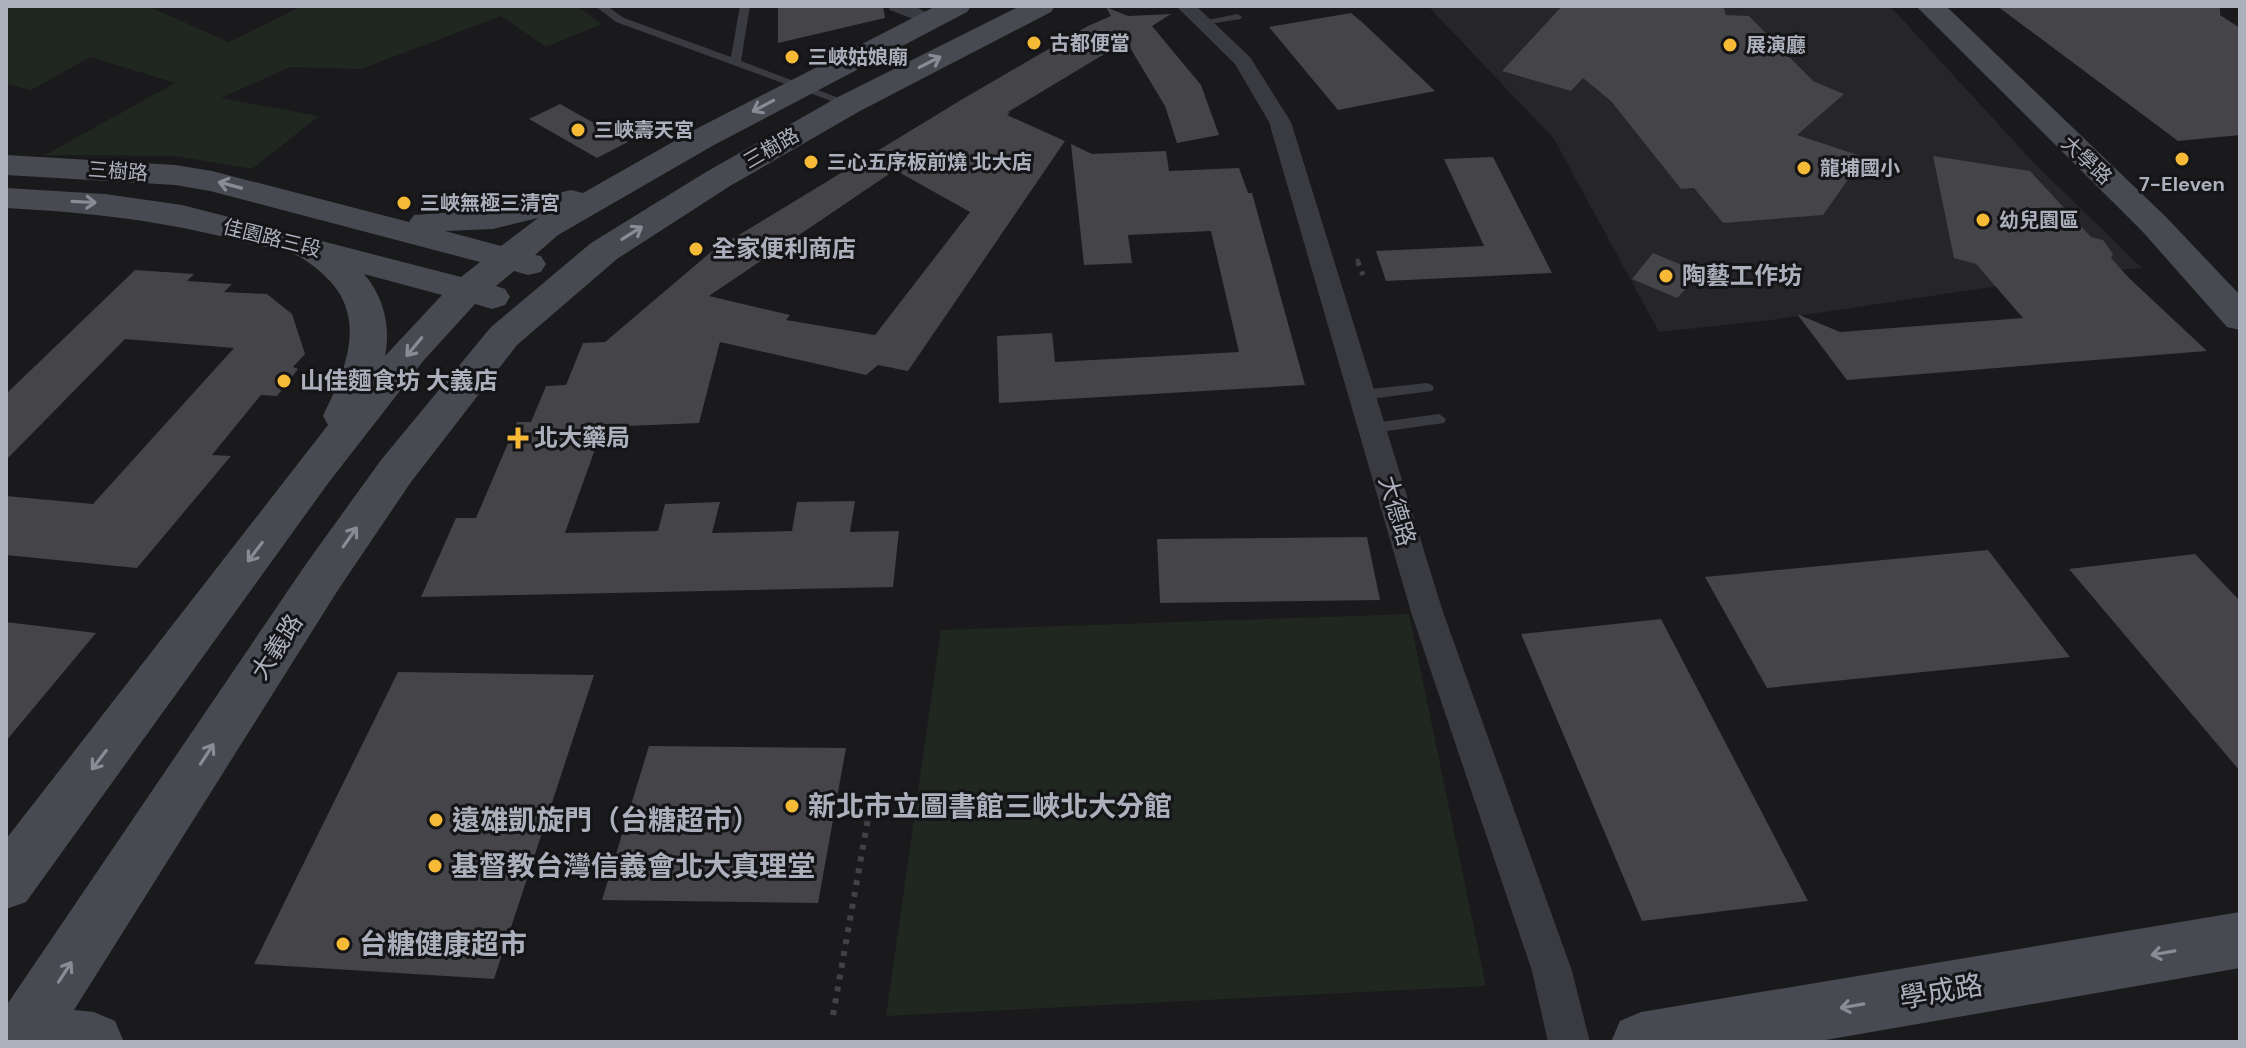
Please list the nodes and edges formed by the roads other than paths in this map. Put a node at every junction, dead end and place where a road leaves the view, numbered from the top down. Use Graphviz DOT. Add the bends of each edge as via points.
graph roads {
  1 [pos="600,6"];
  2 [pos="745,6"];
  3 [pos="897,6"];
  4 [pos="957,6"];
  5 [pos="1041,6"];
  6 [pos="1930,6"];
  7 [pos="1194,14"];
  8 [pos="1237,17"];
  9 [pos="929,19"];
  10 [pos="735,62"];
  11 [pos="800,87"];
  12 [pos="849,104"];
  13 [pos="703,138"];
  14 [pos="6,165"];
  15 [pos="6,198"];
  16 [pos="305,206"];
  17 [pos="298,244"];
  18 [pos="508,258"];
  19 [pos="568,278"];
  20 [pos="468,290"];
  21 [pos="533,309"];
  22 [pos="2240,318"];
  23 [pos="1427,388"];
  24 [pos="1362,395"];
  25 [pos="1439,419"];
  26 [pos="1373,428"];
  27 [pos="314,471"];
  28 [pos="6,883"];
  29 [pos="2240,940"];
  30 [pos="16,1038"];
  31 [pos="94,1042"];
  32 [pos="1569,1042"];
  33 [pos="1641,1042"];
  1 -- 10 [label="lane" via="620,20"];
  2 -- 10 [label="lane"];
  3 -- 9 [label="street"];
  4 -- 9 [label="street, 三樹路"];
  12 -- 5 [label="street, 三樹路, one-way"];
  6 -- 22 [label="street, 大學路" via="2154,224"];
  7 -- 8 [label="lane"];
  7 -- 24 [label="street, 大德路" via="1243,61 1280,122"];
  9 -- 11 [label="street, 三樹路"];
  10 -- 11 [label="lane"];
  11 -- 12 [label="lane"];
  11 -- 13 [label="street, 三樹路, one-way"];
  19 -- 12 [label="street, 三樹路, one-way" via="706,187"];
  13 -- 16 [label="street" via="571,200 493,219 436,223"];
  13 -- 18 [label="street, 三樹路" via="546,228"];
  16 -- 14 [label="street, 三樹路, one-way" via="175,175"];
  15 -- 17 [label="street, 佳園路三段, one-way" via="182,215"];
  16 -- 18 [label="street, 三樹路"];
  17 -- 20 [label="street, 佳園路三段"];
  17 -- 27 [label="street" via="340,268 358,288 369,322 353,395"];
  18 -- 19 [label="street, 三樹路"];
  18 -- 20 [label="street"];
  19 -- 21 [label="street, 大義路"];
  20 -- 21 [label="street, 佳園路三段"];
  20 -- 27 [label="street, one-way" via="410,351"];
  30 -- 21 [label="street, 大義路, one-way" via="380,495 489,354"];
  23 -- 24 [label="lane"];
  24 -- 26 [label="street, 大德路"];
  25 -- 26 [label="lane"];
  26 -- 32 [label="street, 大德路" via="1427,612 1552,971"];
  27 -- 28 [label="street, one-way"];
  29 -- 33 [label="street, 學成路, one-way"];
  30 -- 31 [label="street"];
}
